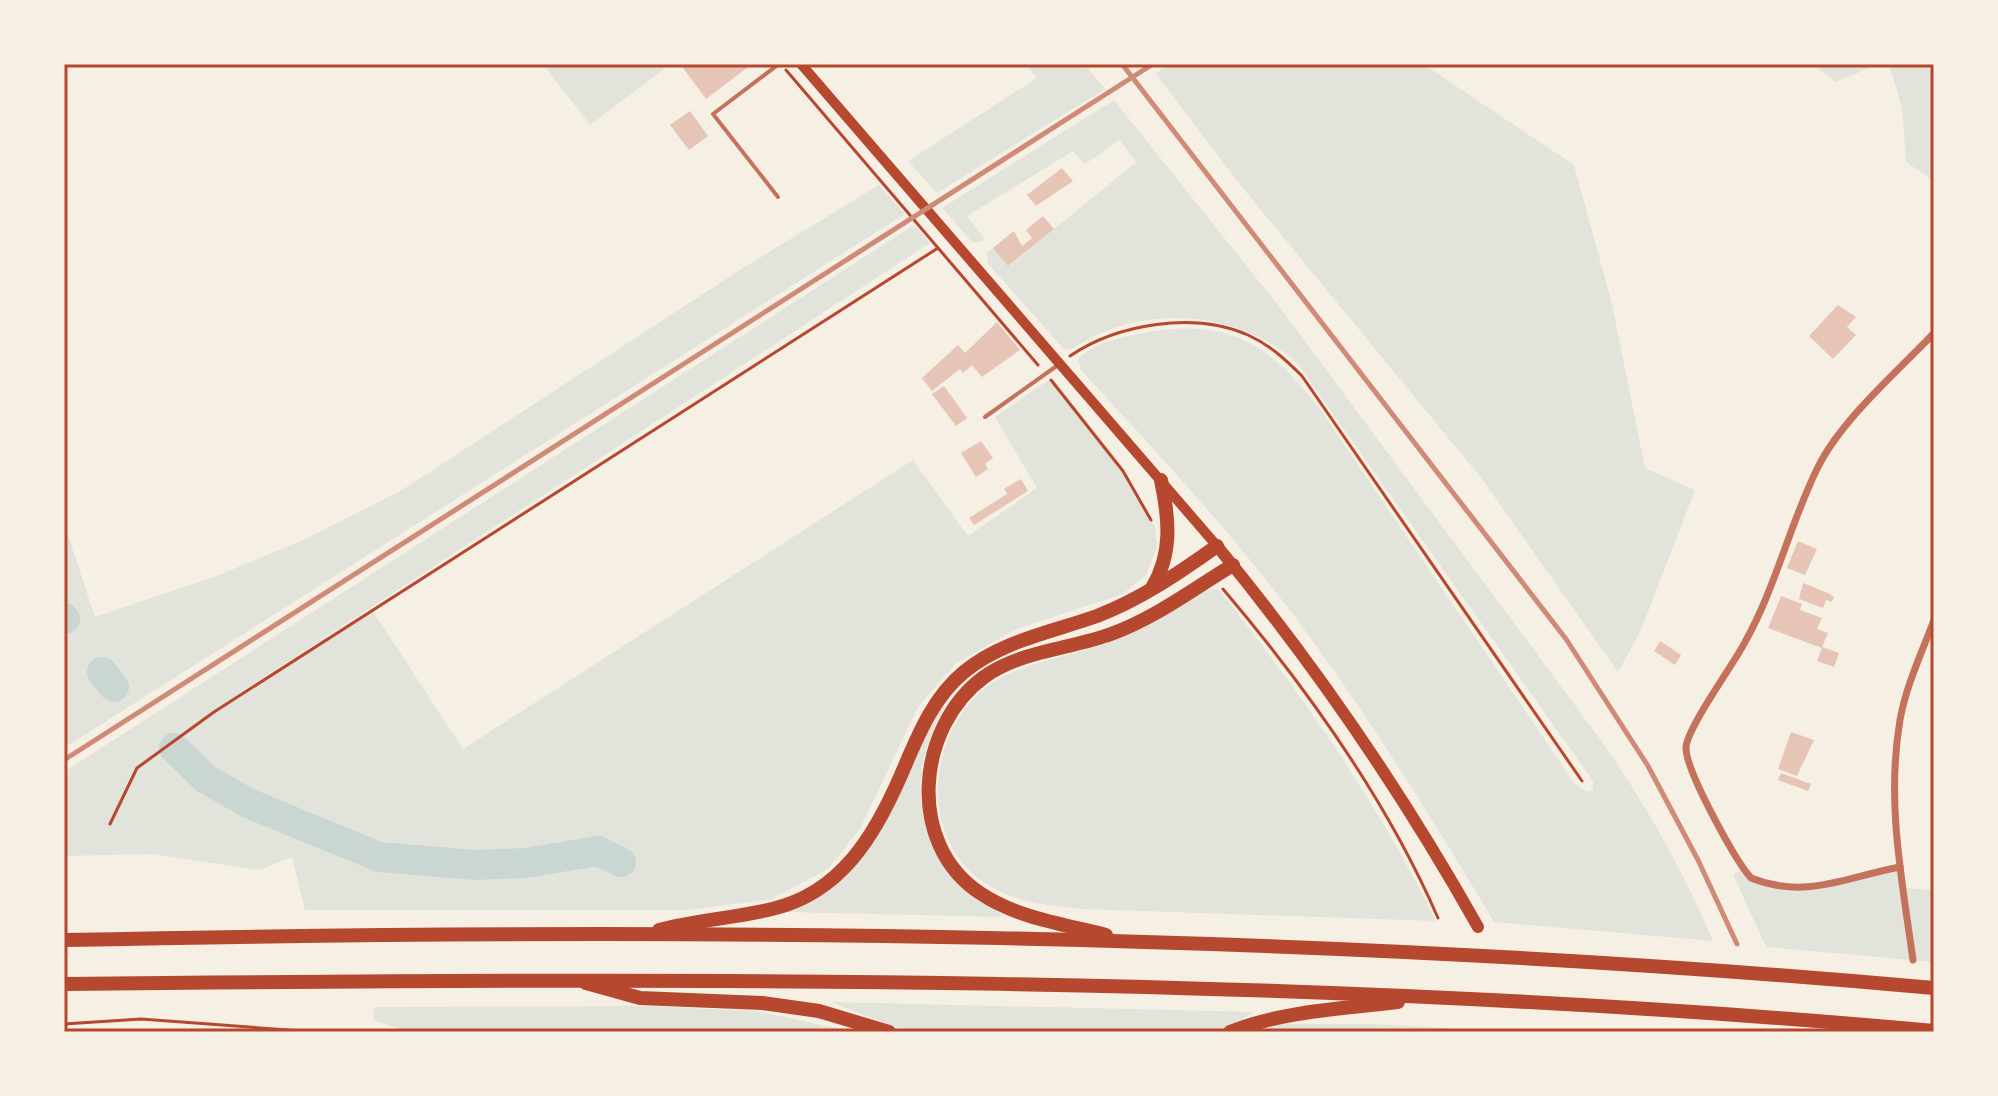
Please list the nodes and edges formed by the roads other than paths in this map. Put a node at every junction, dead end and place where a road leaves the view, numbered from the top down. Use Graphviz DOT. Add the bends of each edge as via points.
graph roads {
  1 [pos="780,64"];
  2 [pos="801,64"];
  3 [pos="778,197"];
  4 [pos="1934,333"];
  5 [pos="1060,363"];
  6 [pos="985,417"];
  7 [pos="1161,480"];
  8 [pos="1217,546"];
  9 [pos="1233,565"];
  10 [pos="1150,591"];
  11 [pos="1934,620"];
  12 [pos="1900,867"];
  13 [pos="1478,927"];
  14 [pos="635,936"];
  15 [pos="64,940"];
  16 [pos="1130,941"];
  17 [pos="1913,960"];
  18 [pos="567,978"];
  19 [pos="64,984"];
  20 [pos="1934,988"];
  21 [pos="1442,996"];
  22 [pos="1934,1031"];
  23 [pos="889,1032"];
  24 [pos="1230,1032"];
  1 -- 3 [label="lane" via="713,114"];
  2 -- 5 [label="main road"];
  4 -- 12 [label="street" via="1819,465 1748,637 1692,728 1686,749 1719,825 1751,878 1788,889 1808,888"];
  5 -- 6 [label="lane"];
  5 -- 7 [label="main road"];
  7 -- 8 [label="main road"];
  7 -- 10 [label="highway" via="1168,531 1162,572"];
  8 -- 9 [label="main road"];
  8 -- 10 [label="highway"];
  9 -- 13 [label="main road" via="1378,760"];
  9 -- 16 [label="highway" via="1127,627 992,672 958,701 935,743 929,768 930,811 959,874 976,891 1013,911"];
  10 -- 14 [label="highway" via="1097,616 1010,645 963,672 931,711 863,848 822,887 776,908"];
  11 -- 12 [label="street" via="1901,717 1893,771"];
  12 -- 17 [label="street"];
  14 -- 15 [label="highway"];
  14 -- 16 [label="highway"];
  16 -- 20 [label="highway" via="1605,961"];
  18 -- 19 [label="highway"];
  18 -- 21 [label="highway"];
  18 -- 23 [label="highway" via="640,998 819,1011"];
  21 -- 22 [label="highway"];
  21 -- 24 [label="highway" via="1287,1016"];
}
